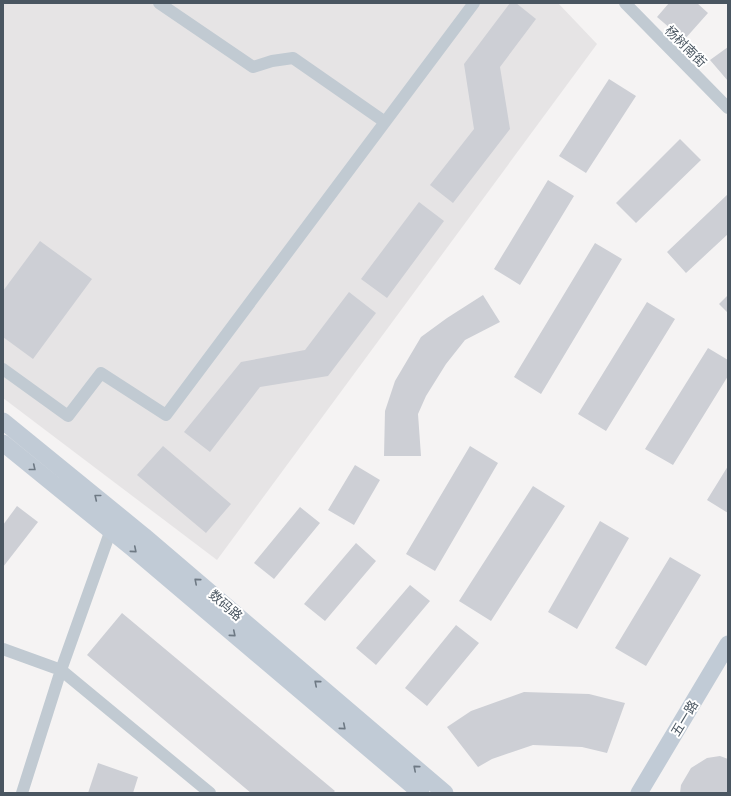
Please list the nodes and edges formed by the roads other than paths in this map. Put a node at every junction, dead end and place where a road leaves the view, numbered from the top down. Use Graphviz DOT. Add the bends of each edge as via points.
graph roads {
  1 [pos="159,3"];
  2 [pos="474,3"];
  3 [pos="625,3"];
  4 [pos="728,108"];
  5 [pos="385,122"];
  6 [pos="3,369"];
  7 [pos="3,421"];
  8 [pos="3,443"];
  9 [pos="116,513"];
  10 [pos="110,530"];
  11 [pos="728,644"];
  12 [pos="3,649"];
  13 [pos="61,670"];
  14 [pos="22,793"];
  15 [pos="210,793"];
  16 [pos="421,793"];
  17 [pos="445,793"];
  18 [pos="639,793"];
  1 -- 5 [label="street" via="253,67 293,58"];
  2 -- 5 [label="street"];
  3 -- 4 [label="street, 杨树南街"];
  5 -- 6 [label="street" via="166,415 101,374 68,416"];
  9 -- 7 [label="main road, 数码路, one-way"];
  8 -- 10 [label="main road, 数码路, one-way"];
  9 -- 10 [label="street"];
  17 -- 9 [label="main road, 数码路, one-way"];
  10 -- 13 [label="street"];
  10 -- 16 [label="main road, 数码路, one-way"];
  11 -- 18 [label="main road, 五一路"];
  12 -- 13 [label="street"];
  13 -- 14 [label="street"];
  13 -- 15 [label="street"];
}
